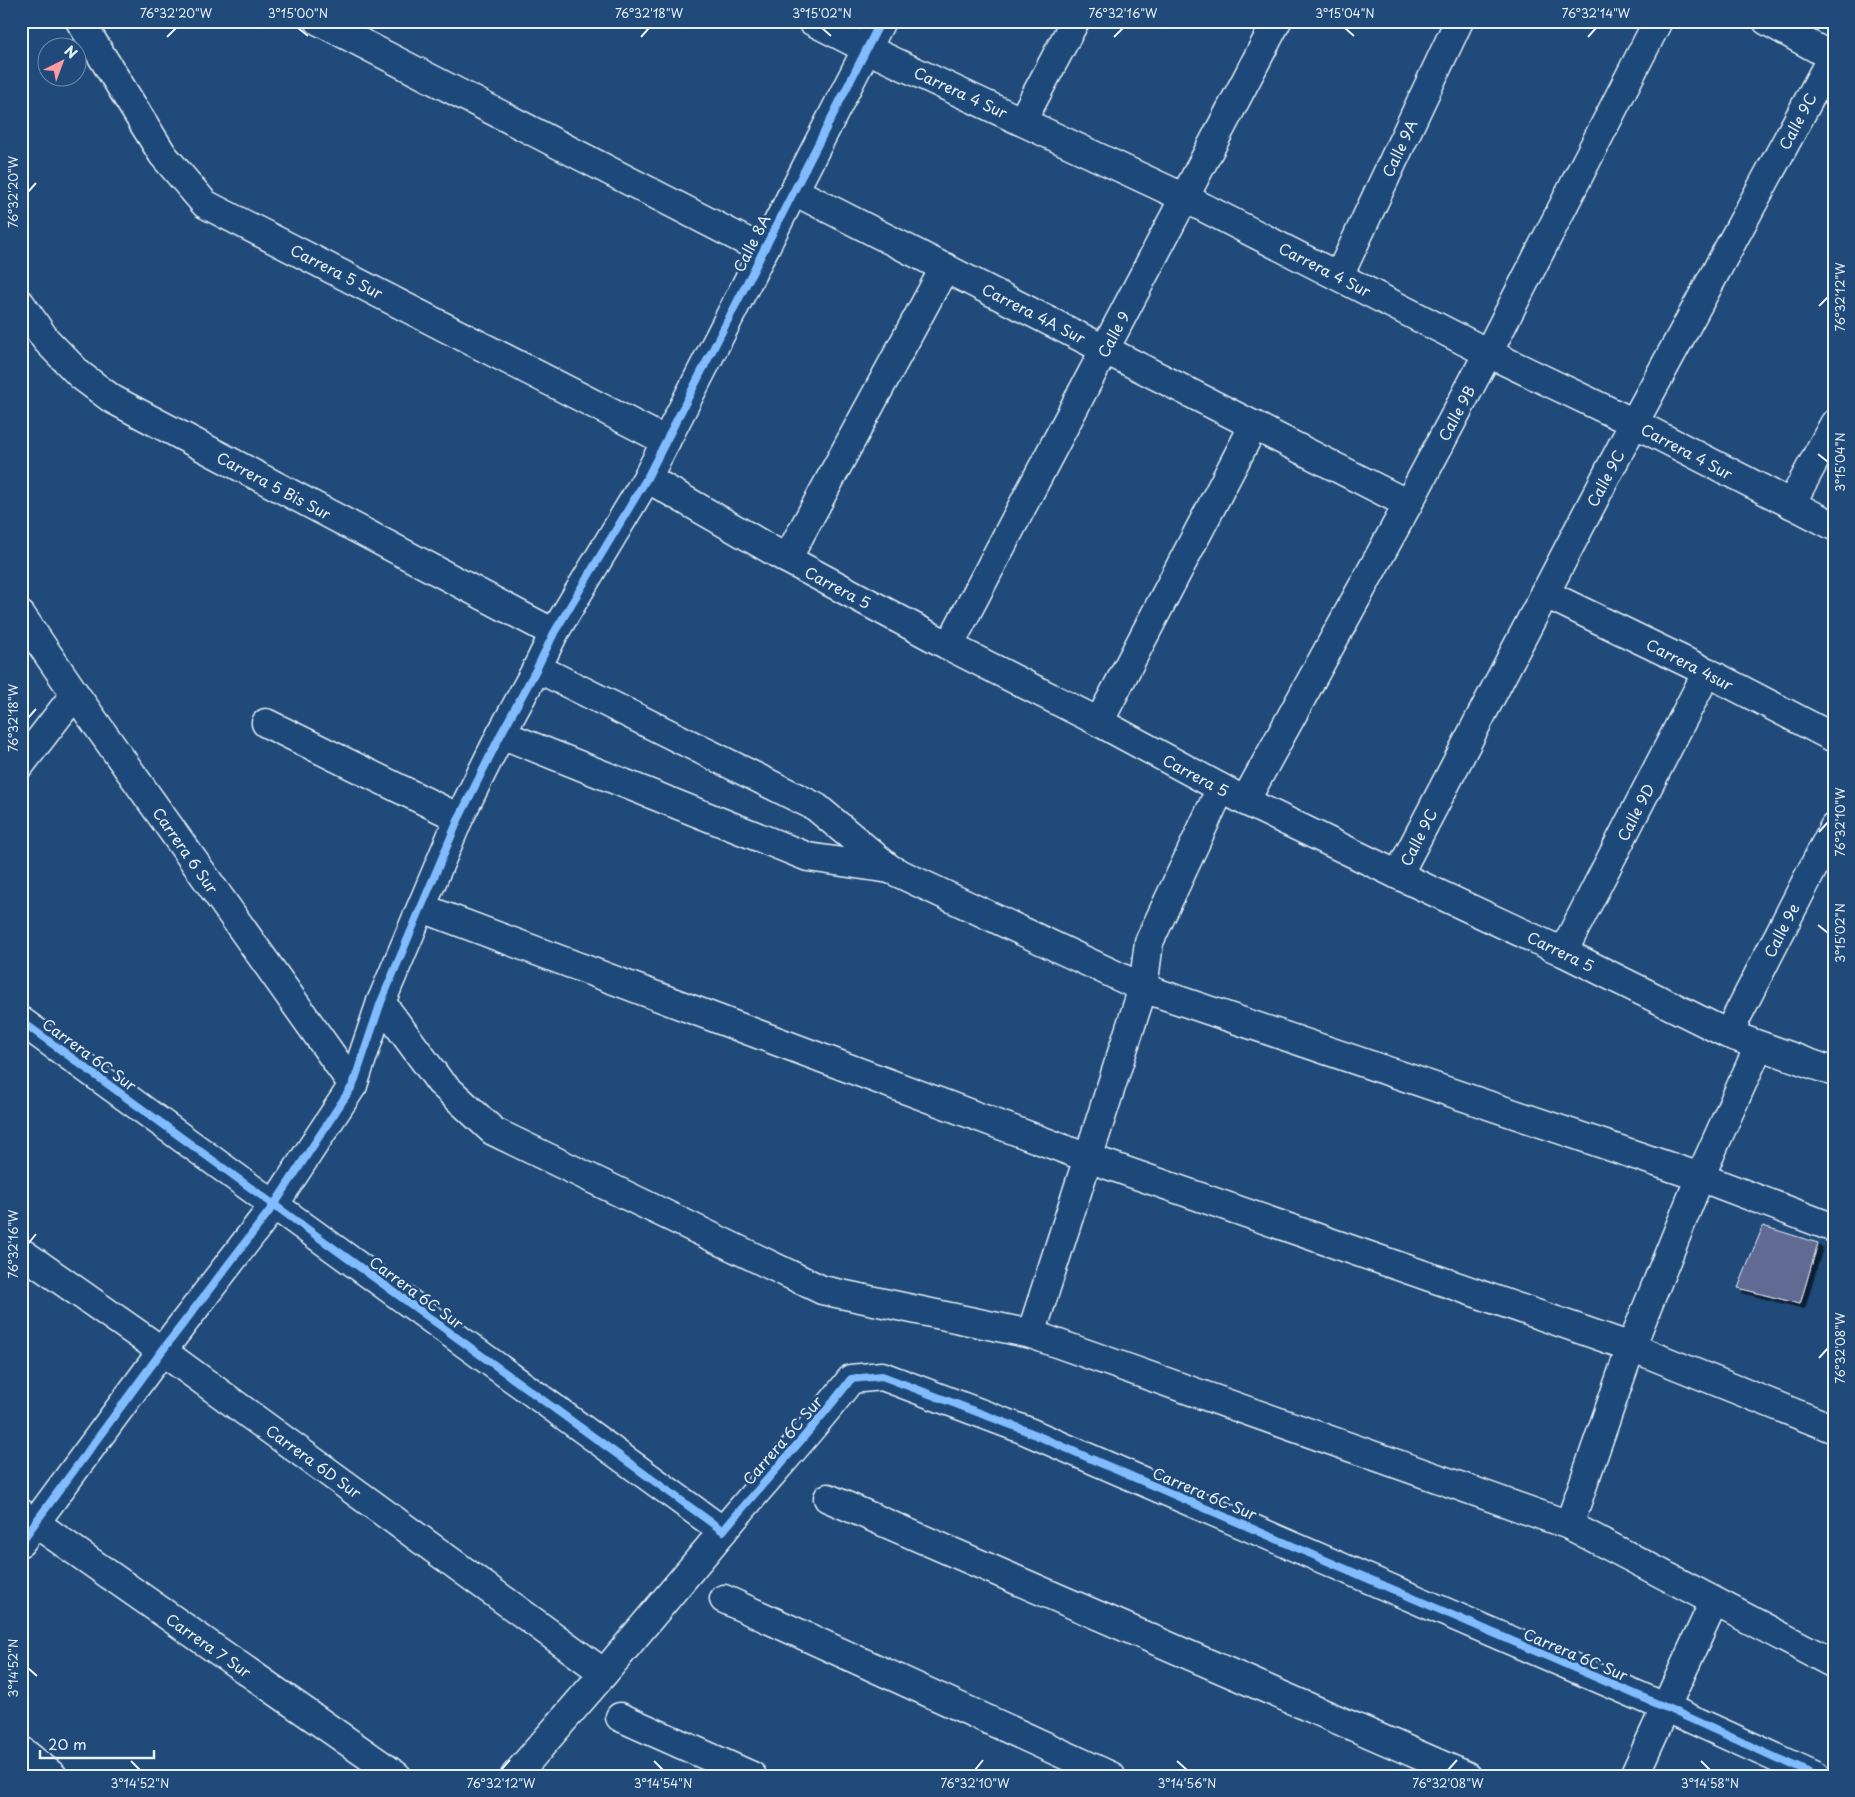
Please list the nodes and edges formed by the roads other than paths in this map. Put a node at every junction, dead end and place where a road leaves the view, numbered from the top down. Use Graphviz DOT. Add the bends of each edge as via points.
graph roads {
  1 [pos="80,21"];
  2 [pos="319,21"];
  3 [pos="812,21"];
  4 [pos="881,21"];
  5 [pos="1075,21"];
  6 [pos="1277,21"];
  7 [pos="1459,21"];
  8 [pos="1658,21"];
  9 [pos="1767,21"];
  10 [pos="1800,29"];
  11 [pos="867,49"];
  12 [pos="1833,58"];
  13 [pos="1022,120"];
  14 [pos="794,191"];
  15 [pos="1185,198"];
  16 [pos="763,250"];
  17 [pos="945,267"];
  18 [pos="1339,276"];
  19 [pos="21,304"];
  20 [pos="1105,349"];
  21 [pos="1488,353"];
  22 [pos="1634,423"];
  23 [pos="1834,424"];
  24 [pos="1254,425"];
  25 [pos="666,441"];
  26 [pos="647,478"];
  27 [pos="1408,504"];
  28 [pos="1791,504"];
  29 [pos="1834,526"];
  30 [pos="787,560"];
  31 [pos="1544,593"];
  32 [pos="21,614"];
  33 [pos="554,633"];
  34 [pos="949,646"];
  35 [pos="537,668"];
  36 [pos="1707,672"];
  37 [pos="75,694"];
  38 [pos="1099,722"];
  39 [pos="266,723"];
  40 [pos="501,734"];
  41 [pos="1834,738"];
  42 [pos="21,764"];
  43 [pos="1221,788"];
  44 [pos="1245,801"];
  45 [pos="460,818"];
  46 [pos="1834,827"];
  47 [pos="890,869"];
  48 [pos="1398,875"];
  49 [pos="422,908"];
  50 [pos="1564,952"];
  51 [pos="1143,988"];
  52 [pos="381,1002"];
  53 [pos="21,1021"];
  54 [pos="1728,1034"];
  55 [pos="1759,1046"];
  56 [pos="1834,1072"];
  57 [pos="353,1085"];
  58 [pos="1088,1158"];
  59 [pos="1700,1177"];
  60 [pos="274,1205"];
  61 [pos="1834,1228"];
  62 [pos="21,1252"];
  63 [pos="1031,1334"];
  64 [pos="1631,1347"];
  65 [pos="162,1351"];
  66 [pos="1834,1429"];
  67 [pos="828,1498"];
  68 [pos="1570,1525"];
  69 [pos="26,1526"];
  70 [pos="723,1531"];
  71 [pos="724,1599"];
  72 [pos="1714,1602"];
  73 [pos="1834,1664"];
  74 [pos="604,1672"];
  75 [pos="1667,1708"];
  76 [pos="620,1717"];
  77 [pos="21,1750"];
  78 [pos="53,1776"];
  79 [pos="397,1776"];
  80 [pos="514,1776"];
  81 [pos="752,1776"];
  82 [pos="1112,1776"];
  83 [pos="1467,1776"];
  84 [pos="1634,1776"];
  85 [pos="1816,1776"];
  1 -- 25 [label="street, Carrera 5 Sur" via="163,155 205,204"];
  2 -- 16 [label="street"];
  3 -- 11 [label="street, Carrera 4 Sur"];
  4 -- 11 [label="street, Calle 8A"];
  5 -- 13 [label="street"];
  6 -- 15 [label="street, Calle 9"];
  7 -- 18 [label="street, Calle 9A"];
  8 -- 21 [label="street, Calle 9B"];
  9 -- 10 [label="street"];
  10 -- 12 [label="street"];
  11 -- 13 [label="street, Carrera 4 Sur"];
  11 -- 14 [label="street, Calle 8A"];
  12 -- 22 [label="street, Calle 9C"];
  13 -- 15 [label="street, Carrera 4 Sur"];
  14 -- 16 [label="street, Calle 8A"];
  14 -- 17 [label="street, Carrera 4A Sur"];
  15 -- 18 [label="street, Carrera 4 Sur"];
  15 -- 20 [label="street, Calle 9"];
  16 -- 25 [label="street, Calle 8A"];
  17 -- 20 [label="street, Carrera 4A Sur"];
  17 -- 30 [label="street"];
  18 -- 21 [label="street, Carrera 4 Sur"];
  19 -- 33 [label="street, Carrera 5 Bis Sur" via="46,340 80,375 112,400"];
  20 -- 24 [label="street, Carrera 4A Sur"];
  20 -- 34 [label="street, Calle 9"];
  21 -- 22 [label="street, Carrera 4 Sur"];
  21 -- 27 [label="street, Calle 9B"];
  22 -- 28 [label="street, Carrera 4 Sur"];
  22 -- 31 [label="street, Calle 9C"];
  23 -- 28 [label="street"];
  24 -- 27 [label="street, Carrera 4A Sur"];
  24 -- 38 [label="street"];
  25 -- 26 [label="street, Calle 8A"];
  26 -- 30 [label="street, Carrera 5"];
  26 -- 33 [label="street, Calle 8A"];
  27 -- 44 [label="street, Calle 9B"];
  28 -- 29 [label="street, Carrera 4 Sur"];
  30 -- 34 [label="street, Carrera 5"];
  31 -- 36 [label="street, Carrera 4sur"];
  31 -- 48 [label="street, Calle 9C"];
  32 -- 37 [label="street, Carrera 6 Sur"];
  33 -- 35 [label="street, Calle 8A"];
  34 -- 38 [label="street, Carrera 5"];
  35 -- 40 [label="street, Calle 8A"];
  35 -- 47 [label="street" via="816,807"];
  36 -- 41 [label="street, Carrera 4sur"];
  36 -- 50 [label="street, Calle 9D"];
  37 -- 42 [label="street"];
  37 -- 57 [label="street, Carrera 6 Sur"];
  38 -- 43 [label="street, Carrera 5"];
  39 -- 45 [label="street"];
  40 -- 45 [label="street, Calle 8A"];
  40 -- 47 [label="street" via="808,857"];
  43 -- 44 [label="street, Carrera 5"];
  43 -- 51 [label="street" via="1149,942"];
  44 -- 48 [label="street, Carrera 5"];
  45 -- 49 [label="street, Calle 8A"];
  46 -- 54 [label="street, Calle 9e"];
  47 -- 51 [label="street"];
  48 -- 50 [label="street, Carrera 5"];
  49 -- 52 [label="street, Calle 8A"];
  49 -- 58 [label="street"];
  50 -- 54 [label="street, Carrera 5"];
  51 -- 58 [label="street"];
  51 -- 59 [label="street"];
  52 -- 57 [label="street, Calle 8A"];
  52 -- 63 [label="street" via="440,1082 493,1132 822,1290"];
  53 -- 60 [label="street, Carrera 6C Sur"];
  54 -- 55 [label="street, Carrera 5"];
  55 -- 56 [label="street, Carrera 5"];
  55 -- 59 [label="street"];
  57 -- 60 [label="street, Calle 8A"];
  58 -- 63 [label="street"];
  58 -- 64 [label="street"];
  59 -- 61 [label="street"];
  59 -- 64 [label="street"];
  60 -- 65 [label="street, Calle 8A"];
  60 -- 70 [label="street, Carrera 6C Sur"];
  62 -- 65 [label="street, Carrera 6D Sur"];
  63 -- 68 [label="street"];
  64 -- 66 [label="street"];
  64 -- 68 [label="street"];
  65 -- 69 [label="street, Calle 8A"];
  65 -- 74 [label="street, Carrera 6D Sur"];
  67 -- 83 [label="street"];
  68 -- 72 [label="street"];
  69 -- 79 [label="street, Carrera 7 Sur"];
  70 -- 74 [label="street"];
  70 -- 75 [label="street, Carrera 6C Sur" via="851,1379 882,1376 1022,1428"];
  71 -- 82 [label="street"];
  72 -- 73 [label="street"];
  72 -- 75 [label="street"];
  74 -- 80 [label="street"];
  75 -- 84 [label="street"];
  75 -- 85 [label="street, Carrera 6C Sur"];
  76 -- 81 [label="street"];
  77 -- 78 [label="street"];
}
